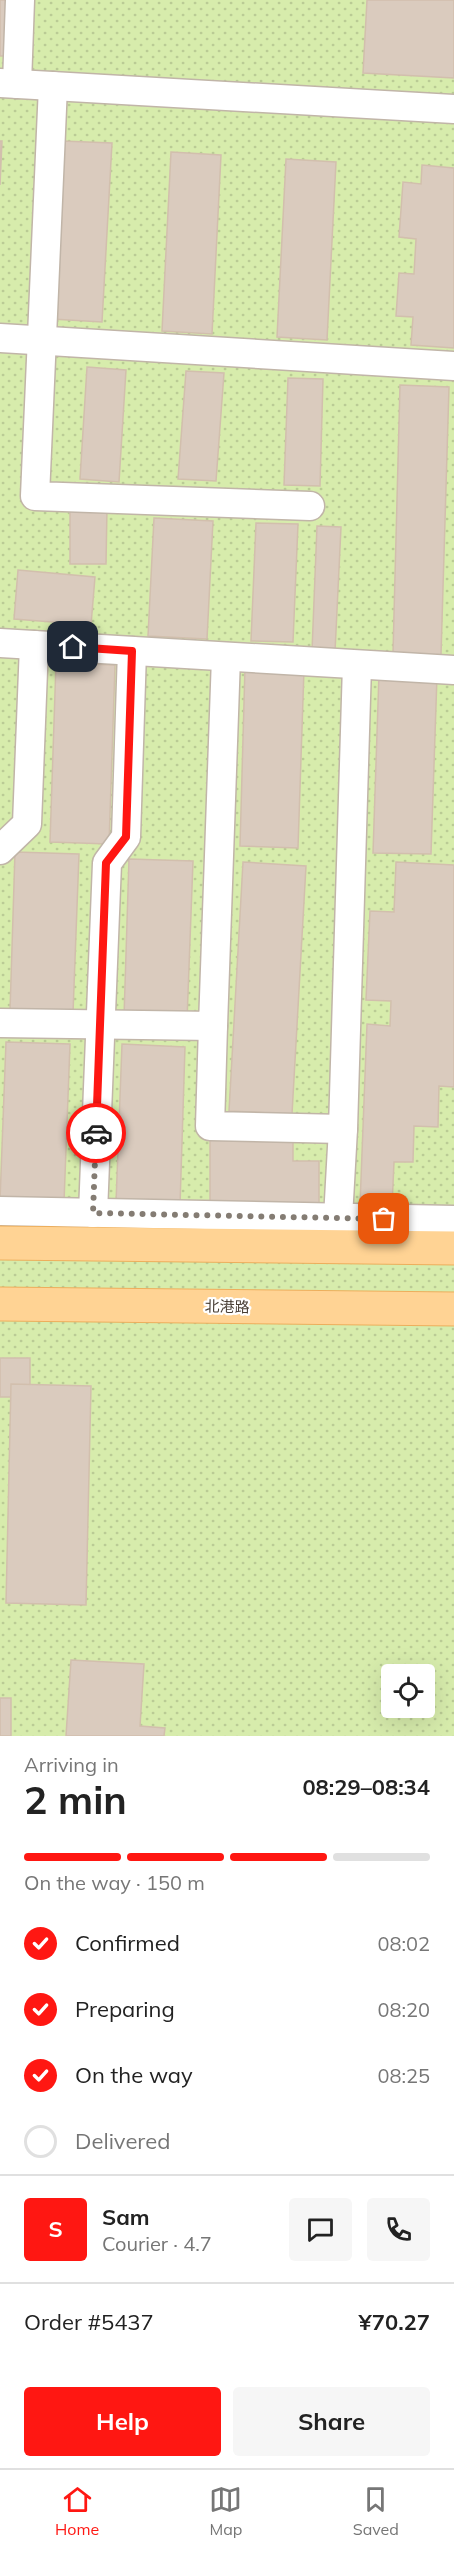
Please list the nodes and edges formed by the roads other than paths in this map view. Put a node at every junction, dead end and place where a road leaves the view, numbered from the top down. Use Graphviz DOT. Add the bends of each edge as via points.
graph roads {
  1 [pos="20,0"];
  2 [pos="8,84"];
  3 [pos="52,86"];
  4 [pos="454,109"];
  5 [pos="0,338"];
  6 [pos="42,340"];
  7 [pos="454,366"];
  8 [pos="310,506"];
  9 [pos="0,643"];
  10 [pos="34,645"];
  11 [pos="132,651"];
  12 [pos="226,657"];
  13 [pos="357,665"];
  14 [pos="454,670"];
  15 [pos="0,850"];
  16 [pos="0,1023"];
  17 [pos="213,1026"];
  18 [pos="343,1129"];
  19 [pos="0,1211"];
  20 [pos="93,1213"];
  21 [pos="338,1218"];
  22 [pos="454,1220"];
  23 [pos="0,1243"];
  24 [pos="454,1248"];
  25 [pos="0,1304"];
  26 [pos="454,1309"];
  1 -- 2 [label="street"];
  2 -- 3 [label="street"];
  3 -- 4 [label="street"];
  3 -- 6 [label="street"];
  5 -- 6 [label="street"];
  6 -- 7 [label="street"];
  6 -- 8 [label="street" via="34,496"];
  9 -- 10 [label="street"];
  10 -- 11 [label="street"];
  10 -- 15 [label="street" via="27,824"];
  11 -- 12 [label="street"];
  11 -- 20 [label="street" via="126,837 106,863"];
  12 -- 13 [label="street"];
  12 -- 17 [label="street"];
  13 -- 14 [label="street"];
  13 -- 18 [label="street"];
  16 -- 17 [label="street"];
  17 -- 18 [label="street" via="210,1126"];
  18 -- 21 [label="street"];
  19 -- 20 [label="street"];
  20 -- 21 [label="street"];
  21 -- 22 [label="street"];
  23 -- 24 [label="main road"];
  25 -- 26 [label="main road, 北港路"];
}
